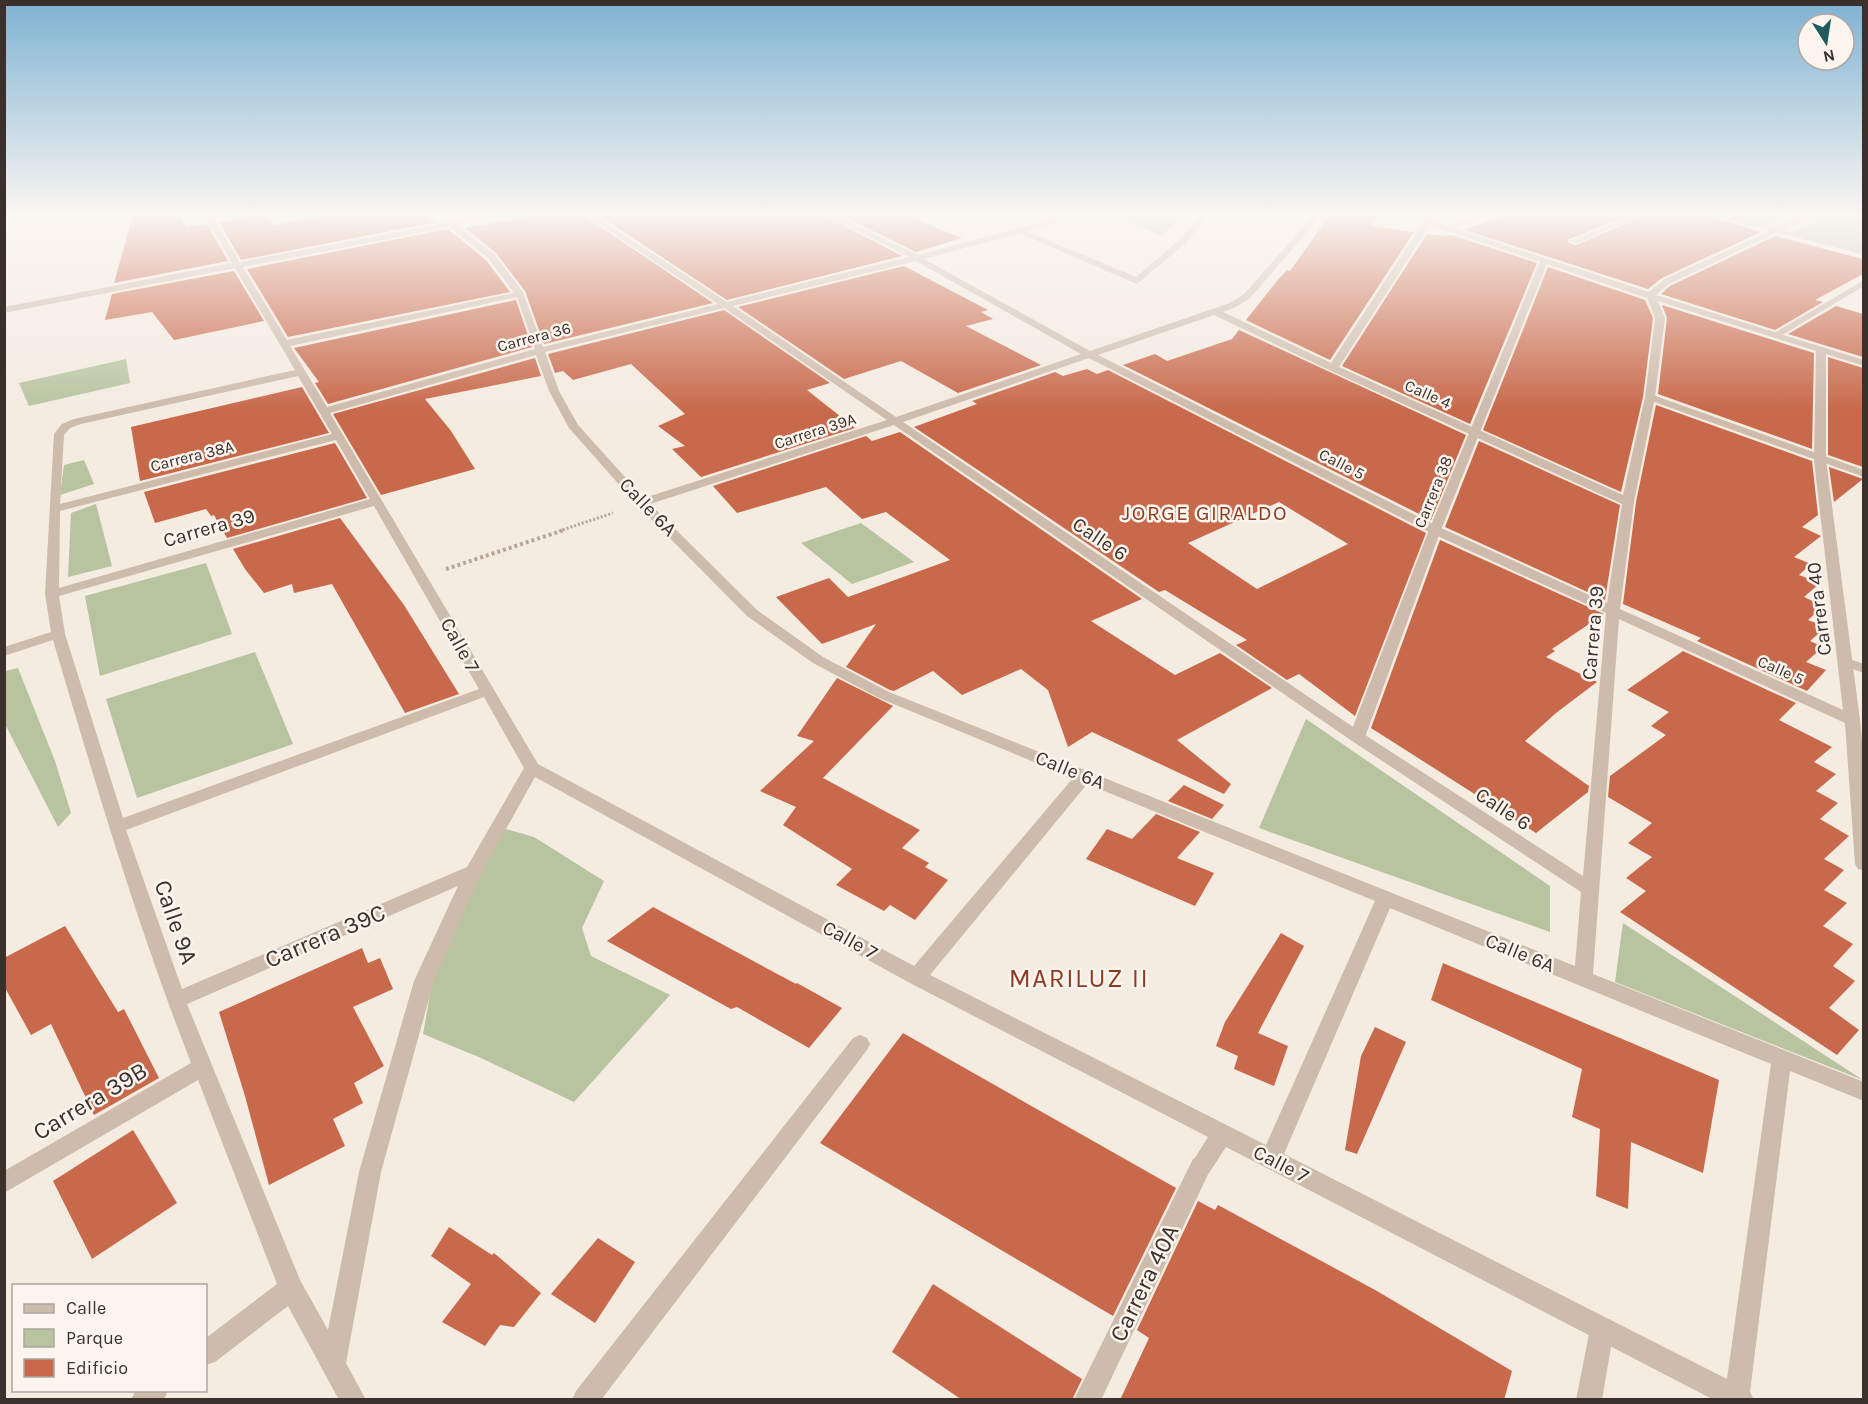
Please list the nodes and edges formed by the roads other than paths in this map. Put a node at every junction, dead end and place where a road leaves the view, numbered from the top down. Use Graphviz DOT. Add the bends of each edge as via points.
graph roads {
  1 [pos="157,281"];
  2 [pos="246,281"];
  3 [pos="510,281"];
  4 [pos="688,281"];
  5 [pos="823,281"];
  6 [pos="957,281"];
  7 [pos="1261,281"];
  8 [pos="1390,281"];
  9 [pos="1536,281"];
  10 [pos="1604,281"];
  11 [pos="1669,281"];
  12 [pos="1863,282"];
  13 [pos="520,294"];
  14 [pos="1651,296"];
  15 [pos="724,304"];
  16 [pos="4,310"];
  17 [pos="1216,312"];
  18 [pos="1776,335"];
  19 [pos="284,344"];
  20 [pos="1821,350"];
  21 [pos="539,351"];
  22 [pos="1089,354"];
  23 [pos="1863,363"];
  24 [pos="1333,368"];
  25 [pos="301,372"];
  26 [pos="1650,397"];
  27 [pos="324,411"];
  28 [pos="892,422"];
  29 [pos="1475,431"];
  30 [pos="339,436"];
  31 [pos="1820,460"];
  32 [pos="1863,474"];
  33 [pos="377,501"];
  34 [pos="1628,502"];
  35 [pos="642,503"];
  36 [pos="54,509"];
  37 [pos="1435,530"];
  38 [pos="52,594"];
  39 [pos="1613,612"];
  40 [pos="58,634"];
  41 [pos="4,652"];
  42 [pos="1844,661"];
  43 [pos="1863,669"];
  44 [pos="487,691"];
  45 [pos="1855,713"];
  46 [pos="1357,737"];
  47 [pos="532,768"];
  48 [pos="1084,776"];
  49 [pos="117,827"];
  50 [pos="1863,864"];
  51 [pos="473,872"];
  52 [pos="1591,890"];
  53 [pos="1385,898"];
  54 [pos="917,977"];
  55 [pos="1583,979"];
  56 [pos="176,1000"];
  57 [pos="860,1044"];
  58 [pos="1782,1057"];
  59 [pos="203,1066"];
  60 [pos="1863,1092"];
  61 [pos="1223,1133"];
  62 [pos="1271,1158"];
  63 [pos="4,1183"];
  64 [pos="291,1287"];
  65 [pos="1602,1329"];
  66 [pos="207,1352"];
  67 [pos="334,1363"];
  68 [pos="1739,1398"];
  69 [pos="353,1400"];
  70 [pos="585,1400"];
  71 [pos="1086,1400"];
  72 [pos="1589,1400"];
  1 -- 16 [label="street"];
  2 -- 19 [label="street, Calle 7"];
  3 -- 13 [label="street, Calle 6A"];
  4 -- 15 [label="street, Calle 6"];
  5 -- 15 [label="street, Carrera 36"];
  6 -- 22 [label="street, Calle 5"];
  7 -- 17 [label="street, Carrera 39A" via="1247,296"];
  8 -- 24 [label="street"];
  9 -- 29 [label="street, Carrera 38"];
  10 -- 14 [label="street"];
  11 -- 14 [label="street"];
  12 -- 18 [label="street"];
  13 -- 19 [label="street"];
  13 -- 21 [label="street, Calle 6A"];
  14 -- 18 [label="street"];
  14 -- 26 [label="street, Carrera 39" via="1660,318"];
  15 -- 21 [label="street, Carrera 36"];
  15 -- 28 [label="street, Calle 6"];
  17 -- 22 [label="street, Carrera 39A"];
  17 -- 24 [label="street, Calle 4"];
  18 -- 20 [label="street"];
  19 -- 25 [label="street, Calle 7"];
  20 -- 23 [label="street"];
  20 -- 31 [label="street, Carrera 40"];
  21 -- 27 [label="street, Carrera 36"];
  21 -- 35 [label="street, Calle 6A" via="573,426"];
  22 -- 28 [label="street, Carrera 39A"];
  22 -- 37 [label="street, Calle 5"];
  24 -- 29 [label="street, Calle 4"];
  25 -- 27 [label="street, Calle 7"];
  25 -- 36 [label="street, Calle 9A" via="66,426 59,434"];
  26 -- 31 [label="street"];
  26 -- 34 [label="street, Carrera 39"];
  27 -- 30 [label="street, Calle 7"];
  28 -- 35 [label="street, Carrera 39A"];
  28 -- 46 [label="street, Calle 6"];
  29 -- 34 [label="street, Calle 4"];
  29 -- 37 [label="street, Carrera 38"];
  30 -- 33 [label="street, Calle 7"];
  30 -- 36 [label="street, Carrera 38A"];
  31 -- 32 [label="street"];
  31 -- 42 [label="street, Carrera 40"];
  33 -- 38 [label="street, Carrera 39"];
  33 -- 44 [label="street, Calle 7"];
  34 -- 39 [label="street, Carrera 39"];
  35 -- 48 [label="street, Calle 6A" via="752,613 818,660 884,695"];
  36 -- 38 [label="street, Calle 9A"];
  37 -- 39 [label="street, Calle 5"];
  37 -- 46 [label="street, Carrera 38"];
  38 -- 40 [label="street, Calle 9A"];
  39 -- 45 [label="street, Calle 5"];
  39 -- 52 [label="street, Carrera 39"];
  40 -- 41 [label="street"];
  40 -- 49 [label="street, Calle 9A"];
  42 -- 43 [label="street"];
  42 -- 45 [label="street, Carrera 40"];
  44 -- 47 [label="street, Calle 7"];
  44 -- 49 [label="street"];
  45 -- 50 [label="street, Carrera 40"];
  46 -- 52 [label="street, Calle 6"];
  47 -- 51 [label="street"];
  47 -- 54 [label="street, Calle 7"];
  48 -- 53 [label="street, Calle 6A"];
  48 -- 54 [label="street"];
  49 -- 56 [label="street, Calle 9A"];
  51 -- 56 [label="street, Carrera 39C"];
  51 -- 67 [label="street" via="424,981 411,1026 370,1172"];
  52 -- 55 [label="street, Carrera 39"];
  53 -- 55 [label="street, Calle 6A"];
  53 -- 62 [label="street"];
  54 -- 61 [label="street, Calle 7"];
  55 -- 58 [label="street, Calle 6A"];
  56 -- 59 [label="street, Calle 9A"];
  57 -- 70 [label="street"];
  58 -- 60 [label="street, Calle 6A"];
  58 -- 68 [label="street"];
  59 -- 63 [label="street, Carrera 39B"];
  59 -- 64 [label="street, Calle 9A"];
  61 -- 62 [label="street, Calle 7"];
  61 -- 71 [label="street, Carrera 40A" via="1201,1166"];
  62 -- 65 [label="street, Calle 7"];
  64 -- 66 [label="street"];
  64 -- 67 [label="street, Calle 9A"];
  65 -- 68 [label="street, Calle 7"];
  65 -- 72 [label="street"];
  67 -- 69 [label="street, Calle 9A"];
}
